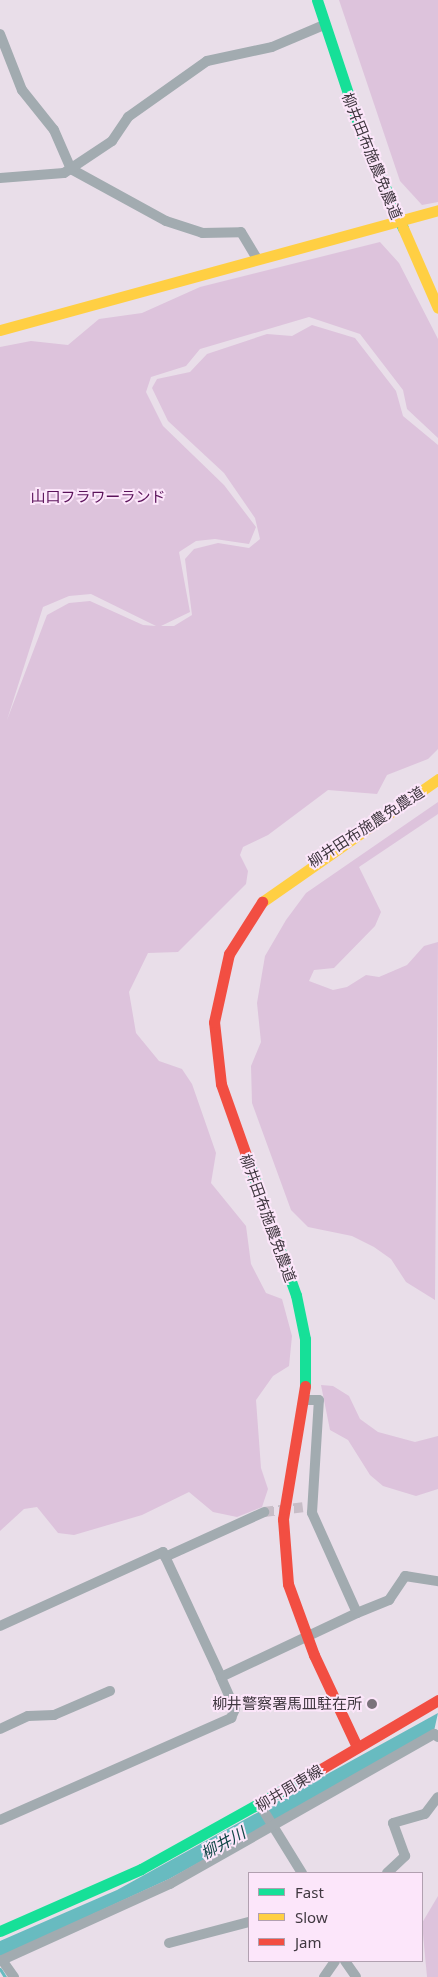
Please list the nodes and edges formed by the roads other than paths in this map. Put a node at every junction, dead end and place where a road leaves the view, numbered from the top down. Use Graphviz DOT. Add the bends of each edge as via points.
graph roads {
  1 [pos="317,0"];
  2 [pos="324,25"];
  3 [pos="0,34"];
  4 [pos="71,169"];
  5 [pos="0,178"];
  6 [pos="438,210"];
  7 [pos="398,221"];
  8 [pos="257,260"];
  9 [pos="438,308"];
  10 [pos="0,330"];
  11 [pos="438,779"];
  12 [pos="305,1400"];
  13 [pos="264,1512"];
  14 [pos="165,1557"];
  15 [pos="438,1581"];
  16 [pos="357,1613"];
  17 [pos="0,1626"];
  18 [pos="306,1637"];
  19 [pos="221,1677"];
  20 [pos="110,1690"];
  21 [pos="438,1700"];
  22 [pos="0,1729"];
  23 [pos="438,1736"];
  24 [pos="357,1747"];
  25 [pos="438,1796"];
  26 [pos="262,1807"];
  27 [pos="0,1820"];
  28 [pos="274,1827"];
  29 [pos="301,1872"];
  30 [pos="388,1872"];
  31 [pos="248,1922"];
  32 [pos="0,1931"];
  33 [pos="169,1943"];
  34 [pos="1,1961"];
  35 [pos="333,1962"];
  36 [pos="346,1962"];
  37 [pos="14,1977"];
  38 [pos="324,1977"];
  39 [pos="356,1977"];
  1 -- 2 [label="street, 柳井田布施農免農道"];
  2 -- 4 [label="street" via="272,47 207,60 128,116 112,141"];
  2 -- 7 [label="street, 柳井田布施農免農道"];
  3 -- 4 [label="street" via="22,90 54,130"];
  4 -- 5 [label="street"];
  4 -- 8 [label="street" via="166,221 202,233 241,232"];
  6 -- 7 [label="street"];
  7 -- 8 [label="street"];
  7 -- 9 [label="street, 柳井田布施農免農道"];
  8 -- 10 [label="street"];
  11 -- 12 [label="street, 柳井田布施農免農道" via="270,893 238,936 216,999 214,1042 221,1084 301,1316 308,1366"];
  12 -- 16 [label="street" via="319,1400 320,1412 307,1506"];
  12 -- 18 [label="street, 柳井田布施農免農道" via="288,1482 283,1540 288,1584"];
  13 -- 14 [label="street"];
  14 -- 17 [label="street" via="163,1552"];
  14 -- 19 [label="street"];
  15 -- 16 [label="street" via="405,1576 389,1600"];
  16 -- 18 [label="street"];
  18 -- 19 [label="street"];
  18 -- 24 [label="street, 柳井田布施農免農道"];
  19 -- 27 [label="street" via="235,1709 231,1718"];
  20 -- 22 [label="street" via="54,1715 28,1716"];
  21 -- 24 [label="street, 柳井周東線"];
  23 -- 28 [label="street" via="434,1734"];
  24 -- 26 [label="street, 柳井周東線"];
  25 -- 30 [label="street" via="425,1814 394,1824 405,1856"];
  26 -- 28 [label="street"];
  26 -- 32 [label="street, 柳井周東線" via="141,1868"];
  28 -- 29 [label="street"];
  28 -- 34 [label="street" via="170,1884"];
  31 -- 33 [label="street"];
  34 -- 37 [label="street"];
  35 -- 38 [label="street"];
  36 -- 39 [label="street"];
}
